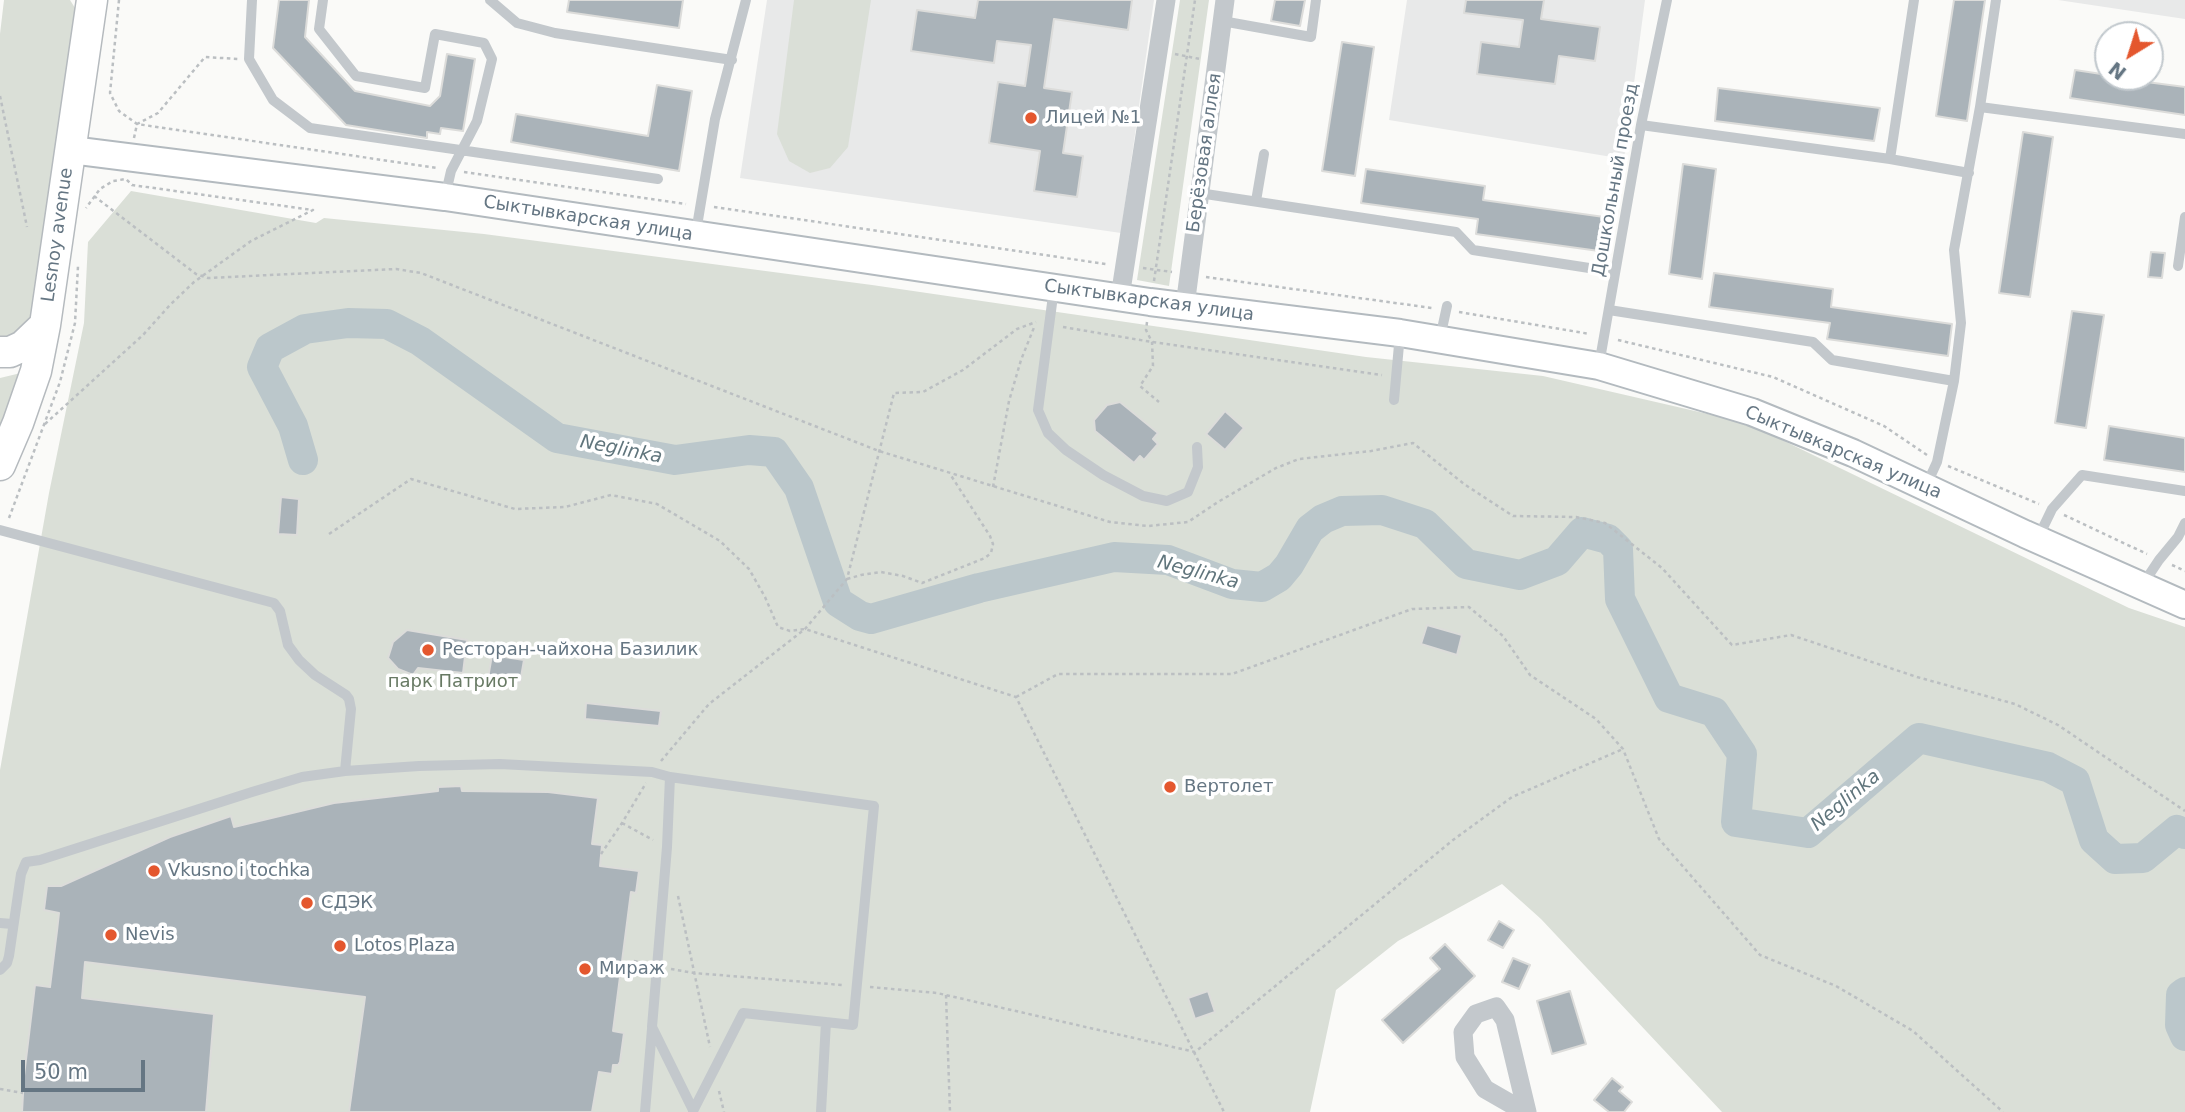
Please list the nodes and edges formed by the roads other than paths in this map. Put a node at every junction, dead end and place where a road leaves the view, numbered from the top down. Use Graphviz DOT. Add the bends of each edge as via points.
graph roads {
  1 [pos="92,0"];
  2 [pos="252,0"];
  3 [pos="323,0"];
  4 [pos="490,0"];
  5 [pos="747,0"];
  6 [pos="1166,0"];
  7 [pos="1225,0"];
  8 [pos="1316,0"];
  9 [pos="1667,0"];
  10 [pos="1914,0"];
  11 [pos="1996,0"];
  12 [pos="1222,21"];
  13 [pos="732,60"];
  14 [pos="1980,107"];
  15 [pos="1642,125"];
  16 [pos="2185,134"];
  17 [pos="71,150"];
  18 [pos="461,151"];
  19 [pos="1264,154"];
  20 [pos="1890,159"];
  21 [pos="1969,173"];
  22 [pos="658,179"];
  23 [pos="1199,193"];
  24 [pos="445,197"];
  25 [pos="1256,201"];
  26 [pos="2185,217"];
  27 [pos="695,236"];
  28 [pos="2178,265"];
  29 [pos="1615,272"];
  30 [pos="1054,288"];
  31 [pos="1120,297"];
  32 [pos="1185,306"];
  33 [pos="1447,306"];
  34 [pos="1609,310"];
  35 [pos="45,325"];
  36 [pos="1442,329"];
  37 [pos="1400,333"];
  38 [pos="0,352"];
  39 [pos="1599,366"];
  40 [pos="1954,381"];
  41 [pos="1394,400"];
  42 [pos="1197,447"];
  43 [pos="0,465"];
  44 [pos="1926,486"];
  45 [pos="2185,491"];
  46 [pos="2185,523"];
  47 [pos="0,530"];
  48 [pos="2181,539"];
  49 [pos="2037,540"];
  50 [pos="2141,587"];
  51 [pos="2185,605"];
  52 [pos="345,771"];
  53 [pos="670,777"];
  54 [pos="0,923"];
  55 [pos="12,924"];
  56 [pos="0,970"];
  57 [pos="825,1022"];
  58 [pos="652,1027"];
  59 [pos="693,1111"];
  60 [pos="645,1112"];
  61 [pos="821,1112"];
  62 [pos="1526,1112"];
  1 -- 17 [label="main road, Lesnoy avenue"];
  2 -- 18 [label="lane" via="249,59 273,100 310,128"];
  3 -- 18 [label="lane" via="319,29 356,76 425,88 435,34 484,43 492,59 477,121"];
  4 -- 13 [label="lane" via="517,23 555,33"];
  5 -- 13 [label="lane"];
  6 -- 31 [label="street"];
  7 -- 12 [label="street, Берёзовая аллея"];
  8 -- 12 [label="lane" via="1311,37"];
  9 -- 15 [label="lane, Дошкольный проезд"];
  10 -- 20 [label="lane"];
  11 -- 14 [label="lane"];
  12 -- 23 [label="street, Берёзовая аллея"];
  13 -- 27 [label="lane" via="715,119"];
  14 -- 16 [label="lane"];
  14 -- 21 [label="lane"];
  15 -- 20 [label="lane"];
  15 -- 29 [label="lane, Дошкольный проезд"];
  17 -- 24 [label="street, Сыктывкарская улица"];
  17 -- 35 [label="main road, Lesnoy avenue"];
  18 -- 22 [label="lane"];
  18 -- 24 [label="lane"];
  19 -- 25 [label="lane"];
  20 -- 21 [label="lane"];
  21 -- 40 [label="lane" via="1954,250 1961,323"];
  23 -- 25 [label="lane"];
  23 -- 32 [label="street, Берёзовая аллея"];
  24 -- 27 [label="street, Сыктывкарская улица"];
  25 -- 29 [label="lane" via="1456,232 1473,250"];
  26 -- 28 [label="lane"];
  27 -- 30 [label="street, Сыктывкарская улица"];
  29 -- 34 [label="lane, Дошкольный проезд"];
  30 -- 31 [label="street, Сыктывкарская улица"];
  30 -- 42 [label="lane" via="1038,410 1048,433 1103,475 1143,496 1167,501 1188,492 1198,467"];
  31 -- 32 [label="street, Сыктывкарская улица"];
  32 -- 37 [label="street, Сыктывкарская улица"];
  33 -- 36 [label="lane"];
  34 -- 39 [label="lane, Дошкольный проезд"];
  34 -- 40 [label="lane" via="1813,342 1832,360"];
  35 -- 38 [label="main road" via="23,346"];
  35 -- 43 [label="main road, Lesnoy avenue" via="36,371"];
  37 -- 39 [label="street, Сыктывкарская улица"];
  37 -- 41 [label="lane"];
  39 -- 44 [label="street, Сыктывкарская улица" via="1752,412"];
  40 -- 44 [label="lane" via="1937,462"];
  44 -- 49 [label="street, Сыктывкарская улица"];
  45 -- 49 [label="lane" via="2082,475 2052,509"];
  46 -- 48 [label="lane"];
  47 -- 52 [label="lane" via="274,603 288,646 315,675 349,699"];
  48 -- 50 [label="lane"];
  49 -- 50 [label="street, Сыктывкарская улица"];
  50 -- 51 [label="street, Сыктывкарская улица"];
  52 -- 53 [label="lane" via="500,764 652,772"];
  52 -- 55 [label="lane" via="302,777 26,862"];
  53 -- 57 [label="lane" via="874,806 853,1025"];
  53 -- 58 [label="lane"];
  54 -- 55 [label="lane"];
  55 -- 56 [label="lane" via="9,956"];
  57 -- 59 [label="lane" via="743,1013"];
  57 -- 61 [label="lane"];
  58 -- 59 [label="lane"];
  58 -- 60 [label="lane"];
  62 -- 62 [label="street" via="1485,1089 1465,1056 1463,1032 1476,1014 1496,1007 1505,1020"];
}
